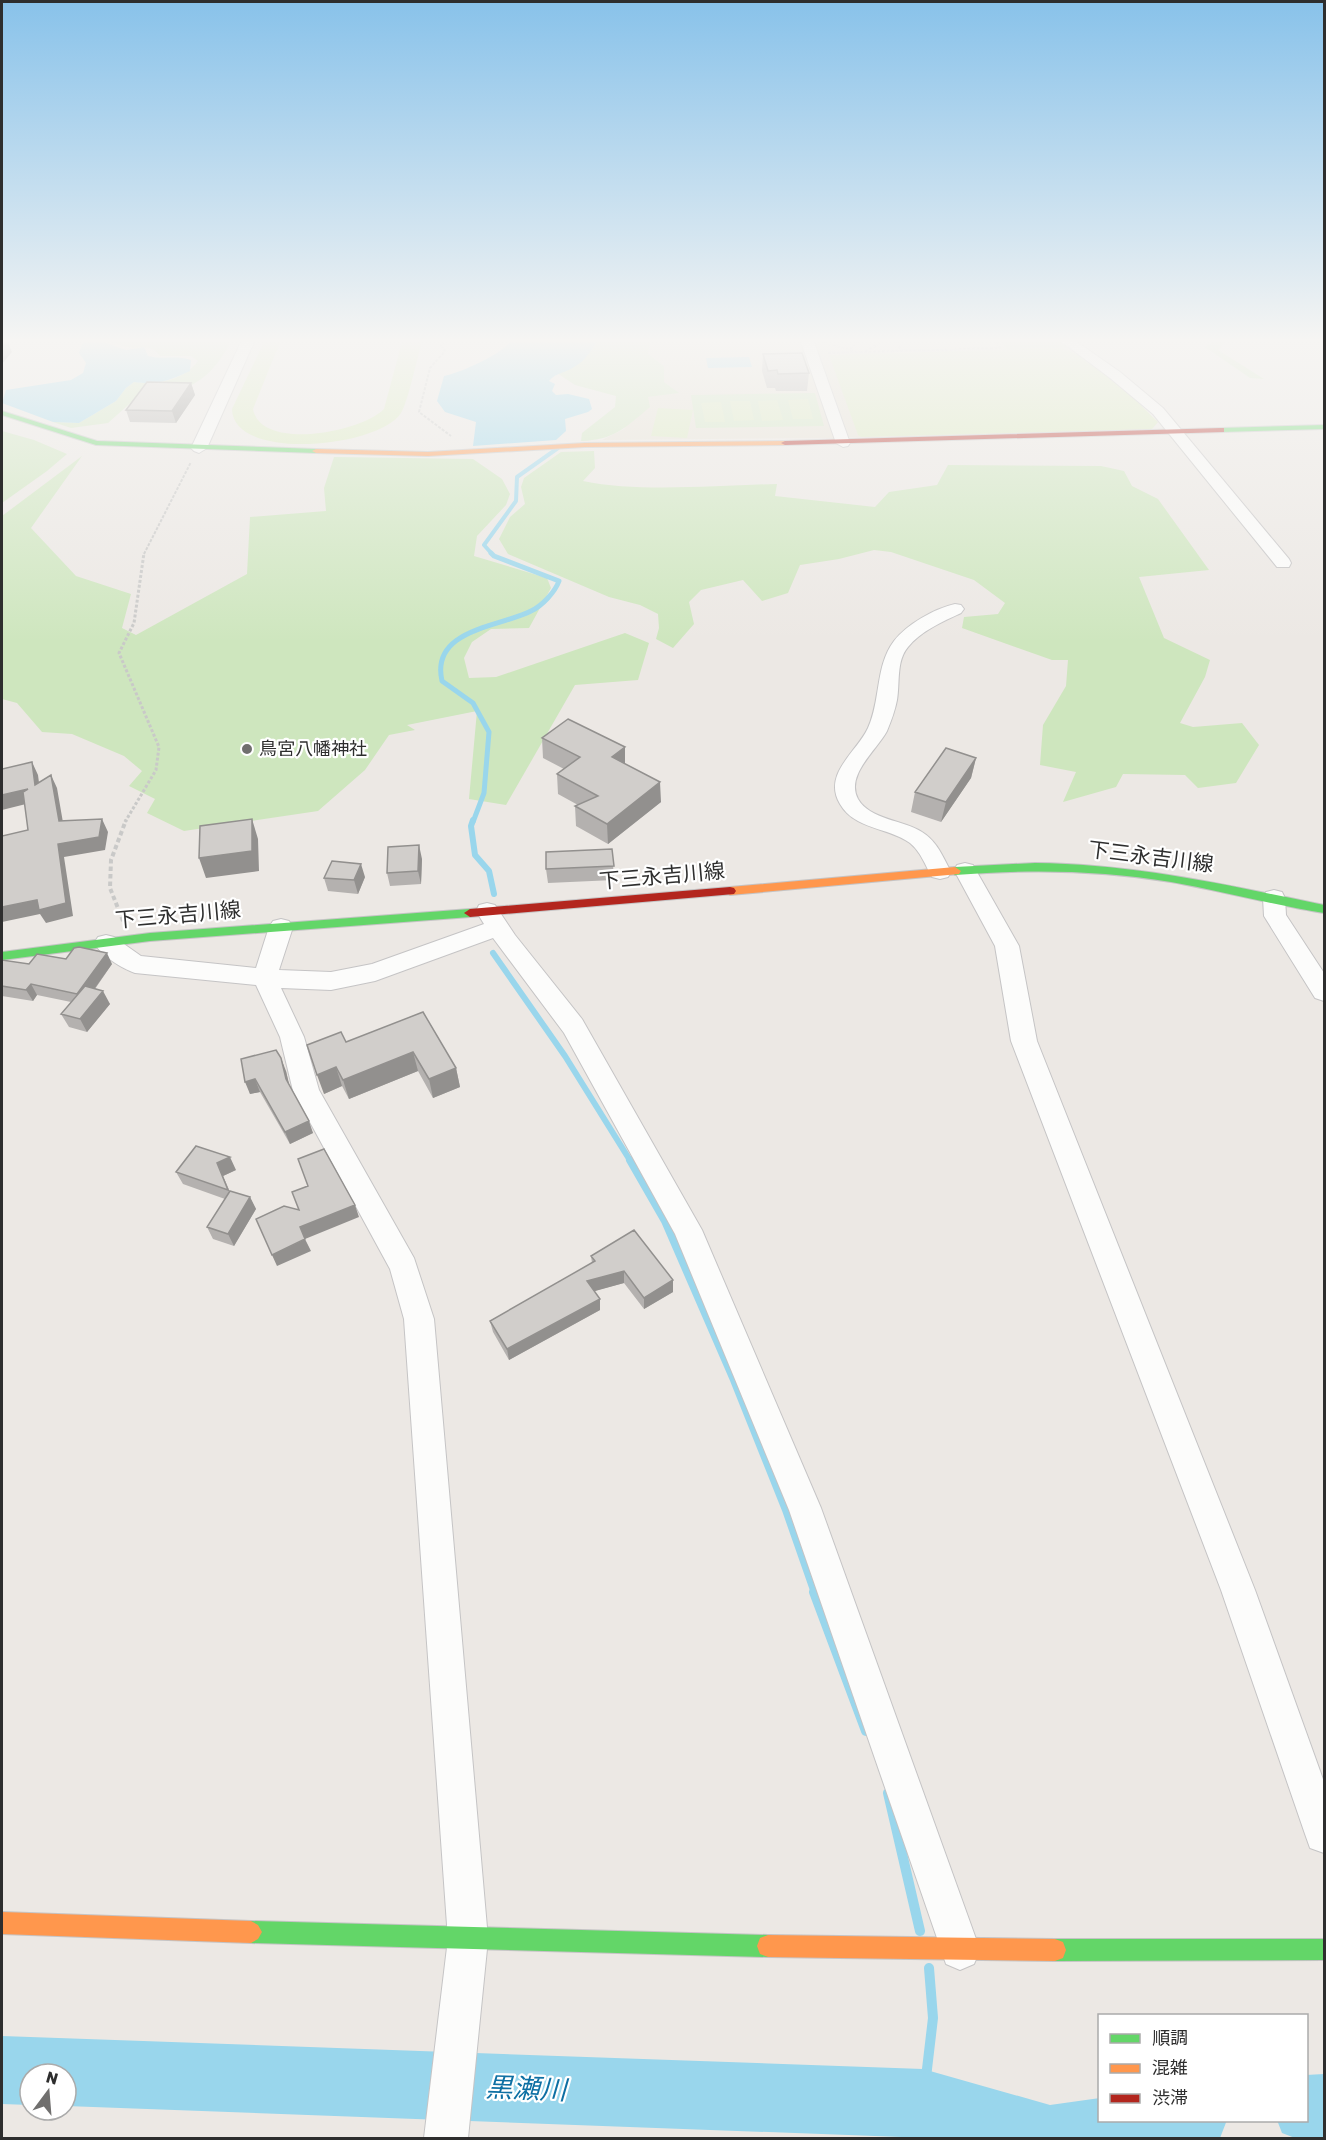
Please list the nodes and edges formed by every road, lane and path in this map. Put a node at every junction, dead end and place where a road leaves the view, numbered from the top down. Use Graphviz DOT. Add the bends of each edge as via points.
graph roads {
  1 [pos="96,442"];
  2 [pos="202,442"];
  3 [pos="453,442"];
  4 [pos="877,442"];
  5 [pos="1185,442"];
  6 [pos="843,443"];
  7 [pos="199,448"];
  8 [pos="457,454"];
  9 [pos="1283,563"];
  10 [pos="955,609"];
  11 [pos="952,871"];
  12 [pos="1274,898"];
  13 [pos="1324,909"];
  14 [pos="493,920"];
  15 [pos="281,927"];
  16 [pos="129,939"];
  17 [pos="106,943"];
  18 [pos="2,956"];
  19 [pos="265,978"];
  20 [pos="1324,992"];
  21 [pos="1324,1834"];
  22 [pos="2,1923"];
  23 [pos="468,1939"];
  24 [pos="960,1950"];
  25 [pos="1324,1950"];
  26 [pos="446,2139"];
  1 -- 7 [label="street"];
  2 -- 7 [label="street"];
  3 -- 8 [label="path"];
  4 -- 6 [label="street"];
  5 -- 9 [label="street"];
  6 -- 8 [label="street" via="571,446"];
  7 -- 8 [label="street"];
  7 -- 16 [label="path" via="144,553 135,623 119,653 159,747 156,770 123,825 111,860 110,888"];
  10 -- 11 [label="street" via="909,635 896,651 888,676 888,697 876,731 845,777 844,791 850,804 862,814 910,835"];
  11 -- 12 [label="street, 下三永吉川線" via="1039,867 1117,871"];
  11 -- 14 [label="street, 下三永吉川線" via="647,899"];
  11 -- 21 [label="street" via="1007,946 1024,1041 1238,1590"];
  12 -- 13 [label="street, 下三永吉川線"];
  12 -- 20 [label="street" via="1275,916"];
  14 -- 15 [label="street, 下三永吉川線"];
  14 -- 19 [label="street" via="375,972 331,981"];
  14 -- 24 [label="street" via="573,1026 688,1230 805,1508"];
  15 -- 16 [label="street, 下三永吉川線"];
  15 -- 19 [label="street"];
  16 -- 17 [label="street, 下三永吉川線"];
  17 -- 18 [label="street, 下三永吉川線"];
  17 -- 19 [label="street" via="135,964"];
  19 -- 23 [label="street" via="292,1037 306,1091 404,1267 419,1319"];
  22 -- 23 [label="street"];
  23 -- 24 [label="street"];
  23 -- 26 [label="street"];
  24 -- 25 [label="street"];
}
